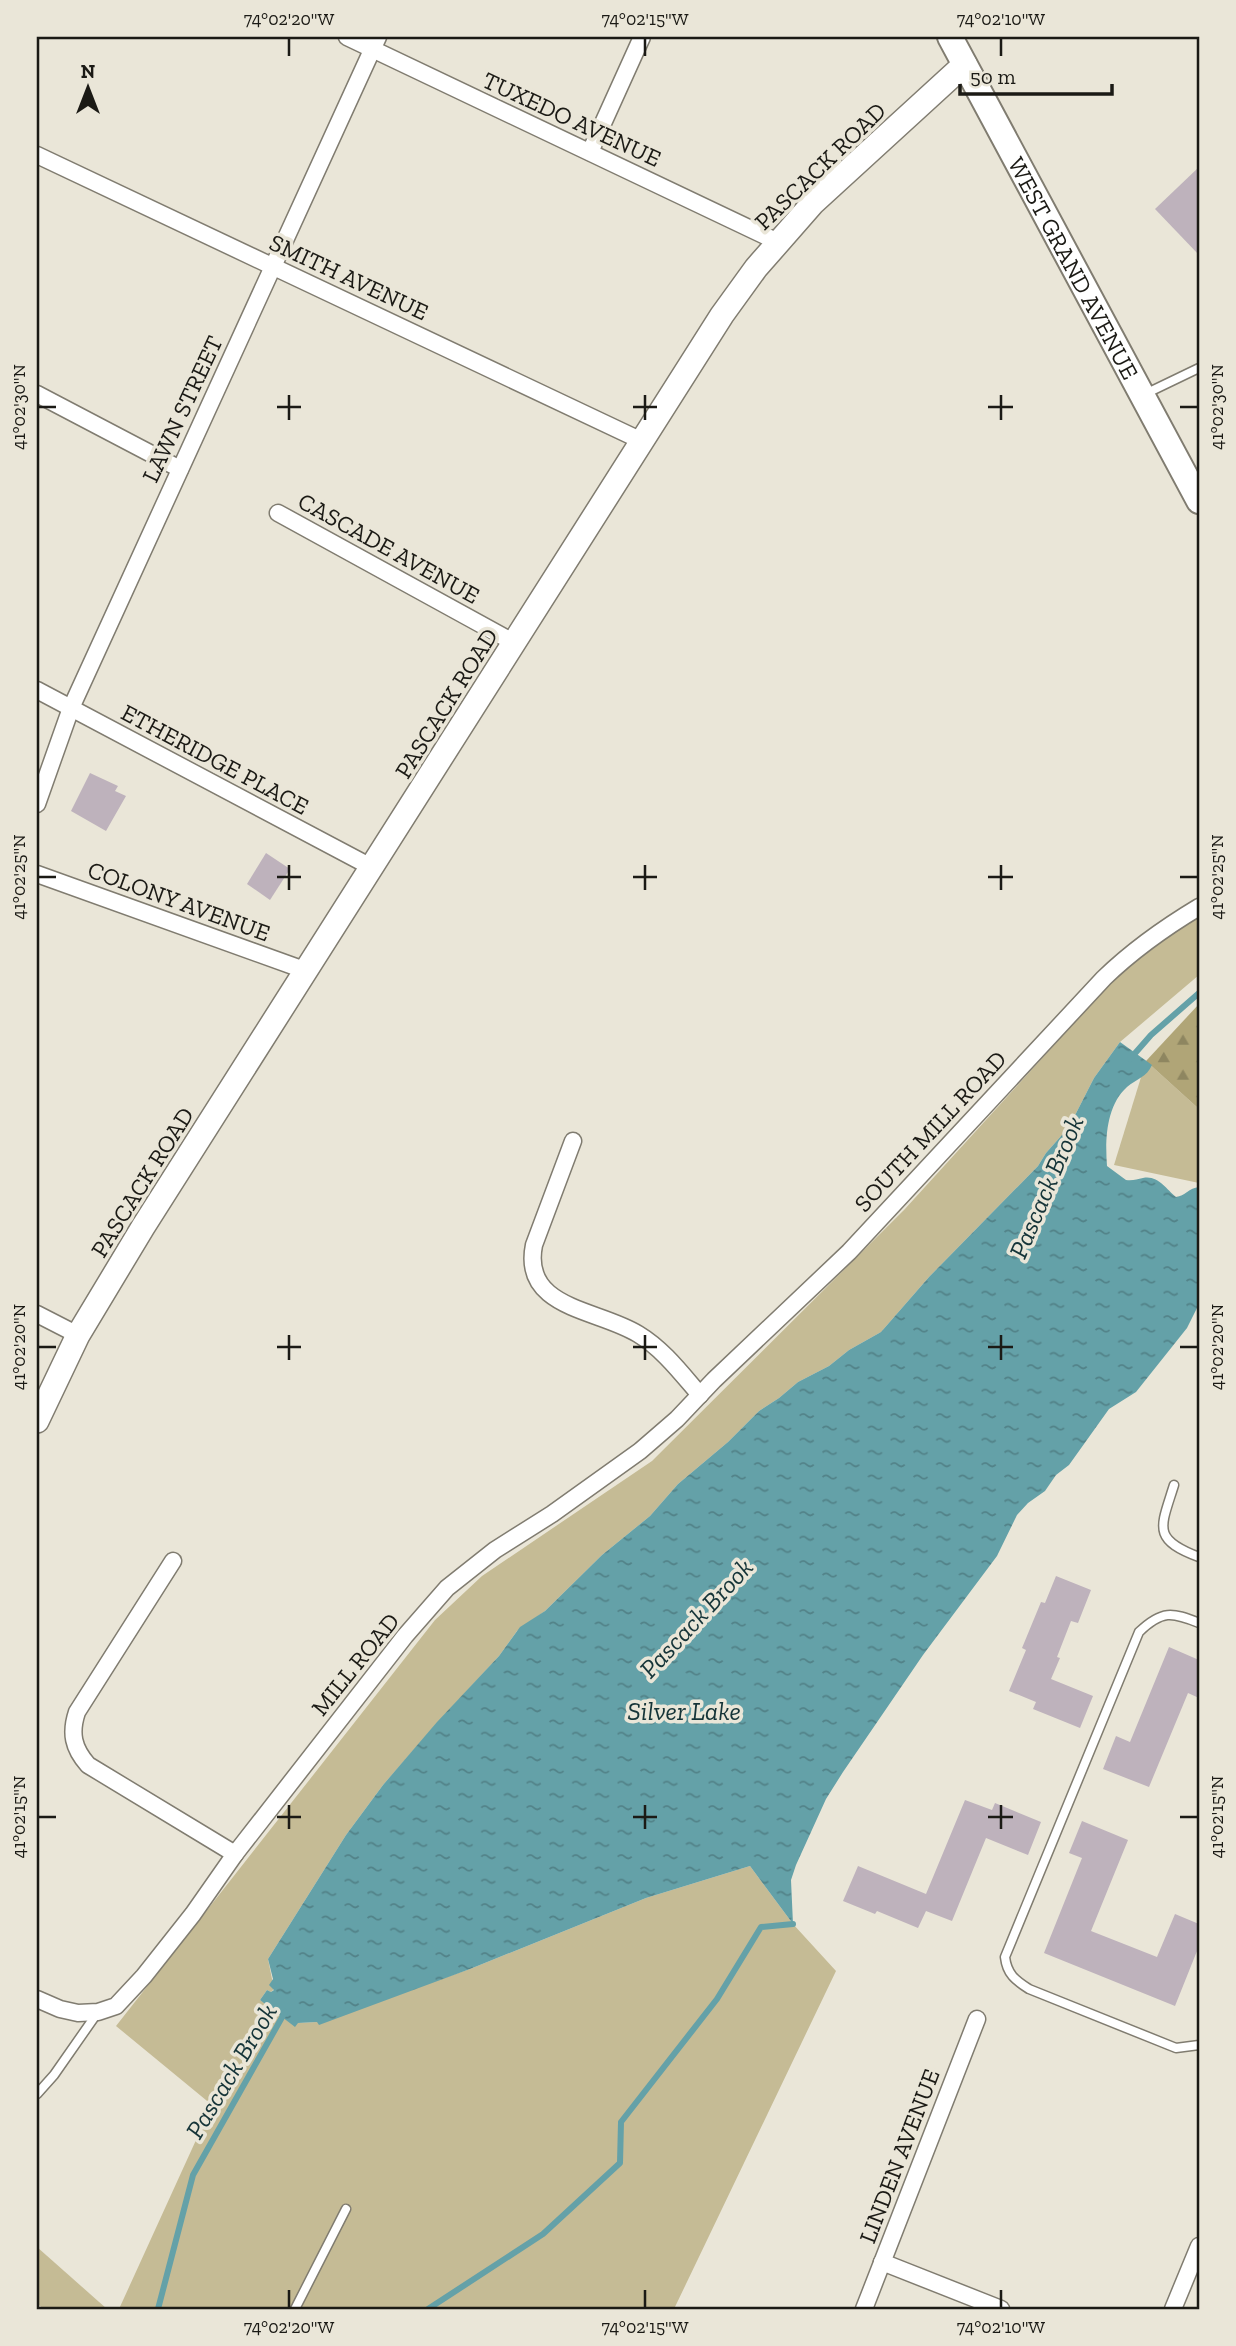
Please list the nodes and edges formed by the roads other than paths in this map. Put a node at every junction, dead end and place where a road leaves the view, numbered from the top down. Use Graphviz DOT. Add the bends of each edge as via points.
graph roads {
  1 [pos="347,37"];
  2 [pos="642,37"];
  3 [pos="950,37"];
  4 [pos="375,43"];
  5 [pos="965,64"];
  6 [pos="590,152"];
  7 [pos="37,155"];
  8 [pos="778,242"];
  9 [pos="273,266"];
  10 [pos="1199,368"];
  11 [pos="37,394"];
  12 [pos="1143,395"];
  13 [pos="642,441"];
  14 [pos="180,469"];
  15 [pos="1199,500"];
  16 [pos="278,513"];
  17 [pos="515,643"];
  18 [pos="37,690"];
  19 [pos="71,709"];
  20 [pos="37,804"];
  21 [pos="373,867"];
  22 [pos="37,874"];
  23 [pos="1199,907"];
  24 [pos="307,971"];
  25 [pos="573,1141"];
  26 [pos="37,1314"];
  27 [pos="78,1335"];
  28 [pos="701,1395"];
  29 [pos="37,1421"];
  30 [pos="1174,1485"];
  31 [pos="1199,1557"];
  32 [pos="173,1561"];
  33 [pos="1199,1623"];
  34 [pos="235,1854"];
  35 [pos="37,1999"];
  36 [pos="98,2012"];
  37 [pos="977,2019"];
  38 [pos="1199,2045"];
  39 [pos="37,2094"];
  40 [pos="346,2209"];
  41 [pos="1199,2246"];
  42 [pos="882,2262"];
  43 [pos="295,2309"];
  44 [pos="864,2309"];
  45 [pos="1001,2309"];
  46 [pos="1173,2309"];
  1 -- 4 [label="street, TUXEDO AVENUE"];
  2 -- 6 [label="street"];
  3 -- 5 [label="main road, WEST GRAND AVENUE"];
  4 -- 6 [label="street, TUXEDO AVENUE"];
  4 -- 9 [label="street, LAWN STREET"];
  5 -- 8 [label="street, PASCACK ROAD" via="830,186"];
  5 -- 12 [label="main road, WEST GRAND AVENUE"];
  6 -- 8 [label="street, TUXEDO AVENUE"];
  7 -- 9 [label="street, SMITH AVENUE"];
  8 -- 13 [label="street, PASCACK ROAD" via="722,315"];
  9 -- 13 [label="street, SMITH AVENUE"];
  9 -- 14 [label="street, LAWN STREET"];
  10 -- 12 [label="lane"];
  11 -- 14 [label="street"];
  12 -- 15 [label="main road, WEST GRAND AVENUE"];
  13 -- 17 [label="street, PASCACK ROAD"];
  14 -- 19 [label="street, LAWN STREET"];
  16 -- 17 [label="street, CASCADE AVENUE"];
  17 -- 21 [label="street, PASCACK ROAD"];
  18 -- 19 [label="street, ETHERIDGE PLACE"];
  19 -- 20 [label="street, LAWN STREET"];
  19 -- 21 [label="street, ETHERIDGE PLACE"];
  21 -- 24 [label="street, PASCACK ROAD"];
  22 -- 24 [label="street, COLONY AVENUE"];
  23 -- 28 [label="street, SOUTH MILL ROAD" via="1125,957 849,1252"];
  24 -- 27 [label="street, PASCACK ROAD"];
  25 -- 28 [label="street" via="534,1245 533,1275 553,1298 641,1335 664,1353"];
  26 -- 27 [label="street"];
  27 -- 29 [label="street, PASCACK ROAD"];
  28 -- 34 [label="street, MILL ROAD" via="640,1451 447,1588"];
  30 -- 31 [label="lane" via="1161,1526 1167,1541"];
  32 -- 34 [label="street" via="78,1712 73,1740 88,1765"];
  33 -- 38 [label="lane" via="1177,1614 1158,1618 1139,1633 1005,1957 1013,1979 1029,1989 1176,2048"];
  34 -- 36 [label="street, MILL ROAD" via="132,1990 116,2006"];
  35 -- 36 [label="street" via="78,2013"];
  36 -- 39 [label="lane"];
  37 -- 42 [label="street, LINDEN AVENUE"];
  40 -- 43 [label="lane"];
  41 -- 46 [label="street"];
  42 -- 44 [label="street, LINDEN AVENUE"];
  42 -- 45 [label="street"];
}
